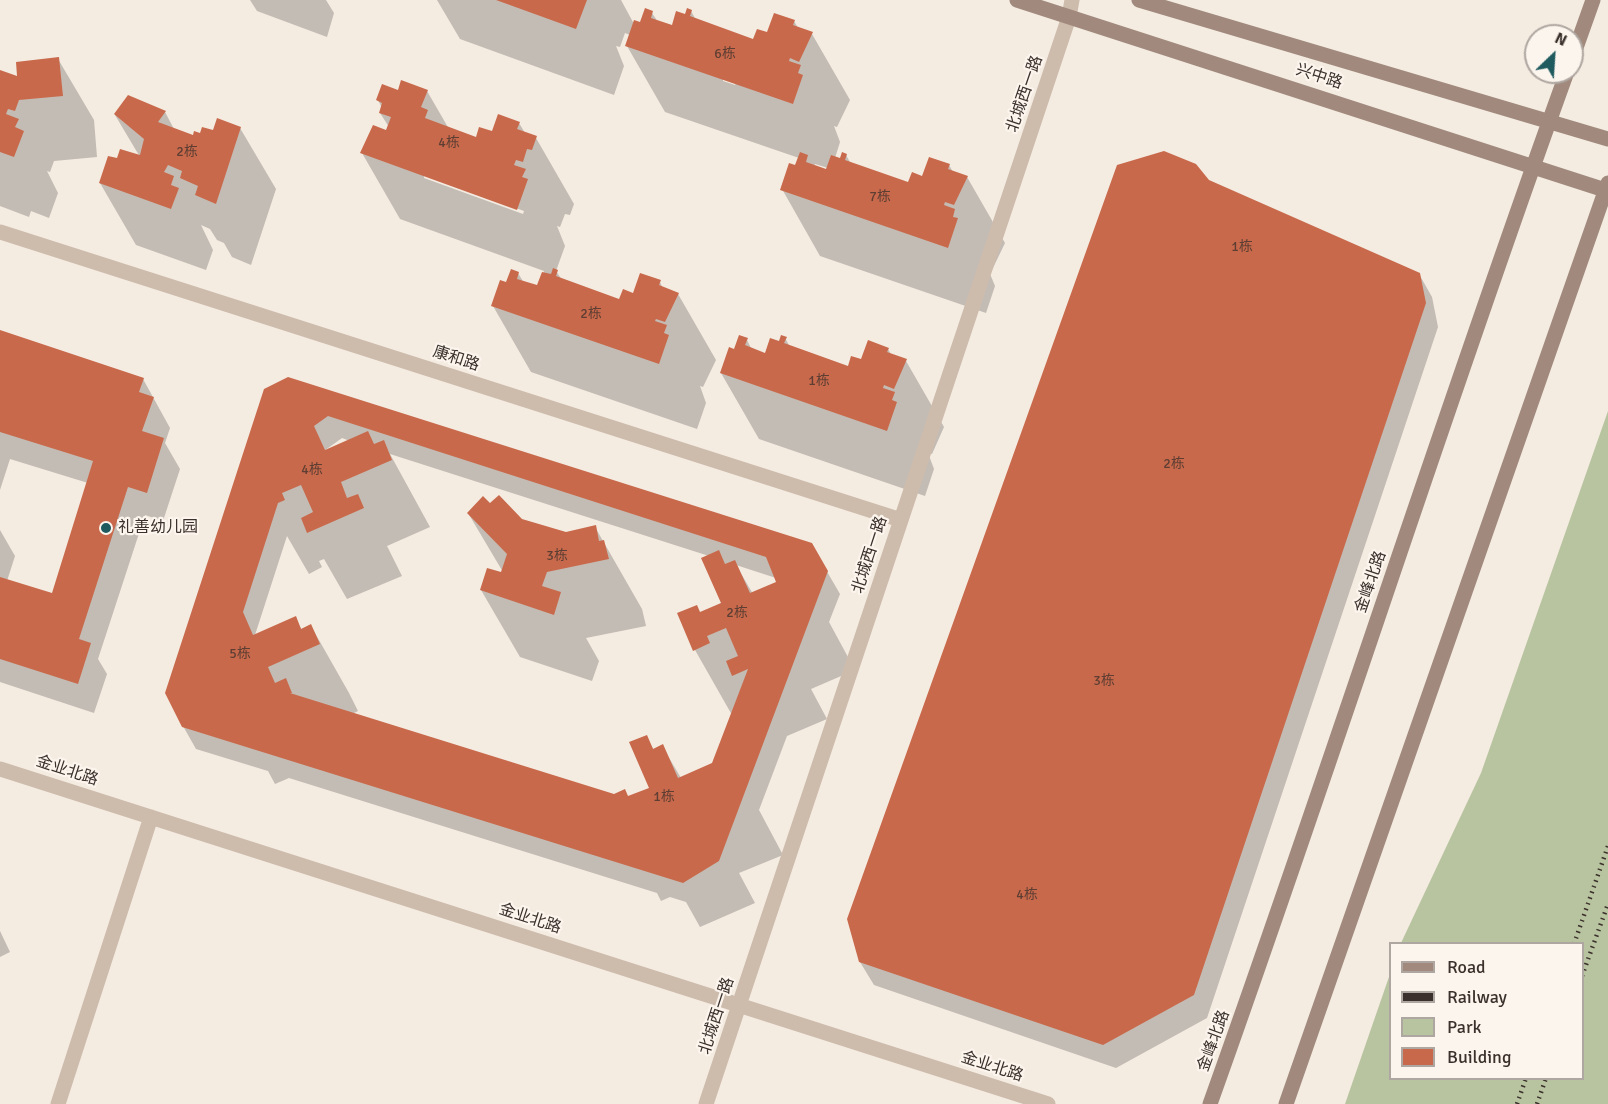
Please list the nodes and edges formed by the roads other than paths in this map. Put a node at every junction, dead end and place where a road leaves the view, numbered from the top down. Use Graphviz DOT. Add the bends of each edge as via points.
graph roads {
  1 [pos="1017,0"];
  2 [pos="1072,0"];
  3 [pos="1139,0"];
  4 [pos="1593,0"];
  5 [pos="1070,17"];
  6 [pos="1584,25"];
  7 [pos="1563,84"];
  8 [pos="1549,123"];
  9 [pos="1608,139"];
  10 [pos="1534,167"];
  11 [pos="1607,188"];
  12 [pos="0,232"];
  13 [pos="901,520"];
  14 [pos="0,769"];
  15 [pos="151,817"];
  16 [pos="739,1005"];
  17 [pos="58,1104"];
  18 [pos="706,1104"];
  19 [pos="1048,1104"];
  20 [pos="1210,1104"];
  21 [pos="1286,1104"];
  1 -- 5 [label="main road, 兴中路"];
  2 -- 5 [label="street, 北城西一路"];
  3 -- 8 [label="main road, 兴中路"];
  4 -- 6 [label="main road"];
  5 -- 10 [label="main road, 兴中路"];
  5 -- 13 [label="street, 北城西一路"];
  7 -- 8 [label="main road, 金峰北路"];
  8 -- 9 [label="main road, 兴中路"];
  8 -- 10 [label="main road, 金峰北路"];
  10 -- 11 [label="main road, 兴中路"];
  10 -- 20 [label="main road, 金峰北路" via="1284,900"];
  11 -- 21 [label="main road"];
  12 -- 13 [label="street, 康和路"];
  13 -- 16 [label="street, 北城西一路"];
  14 -- 15 [label="street, 金业北路"];
  15 -- 16 [label="street, 金业北路"];
  15 -- 17 [label="street"];
  16 -- 18 [label="street, 北城西一路"];
  16 -- 19 [label="street, 金业北路"];
}
